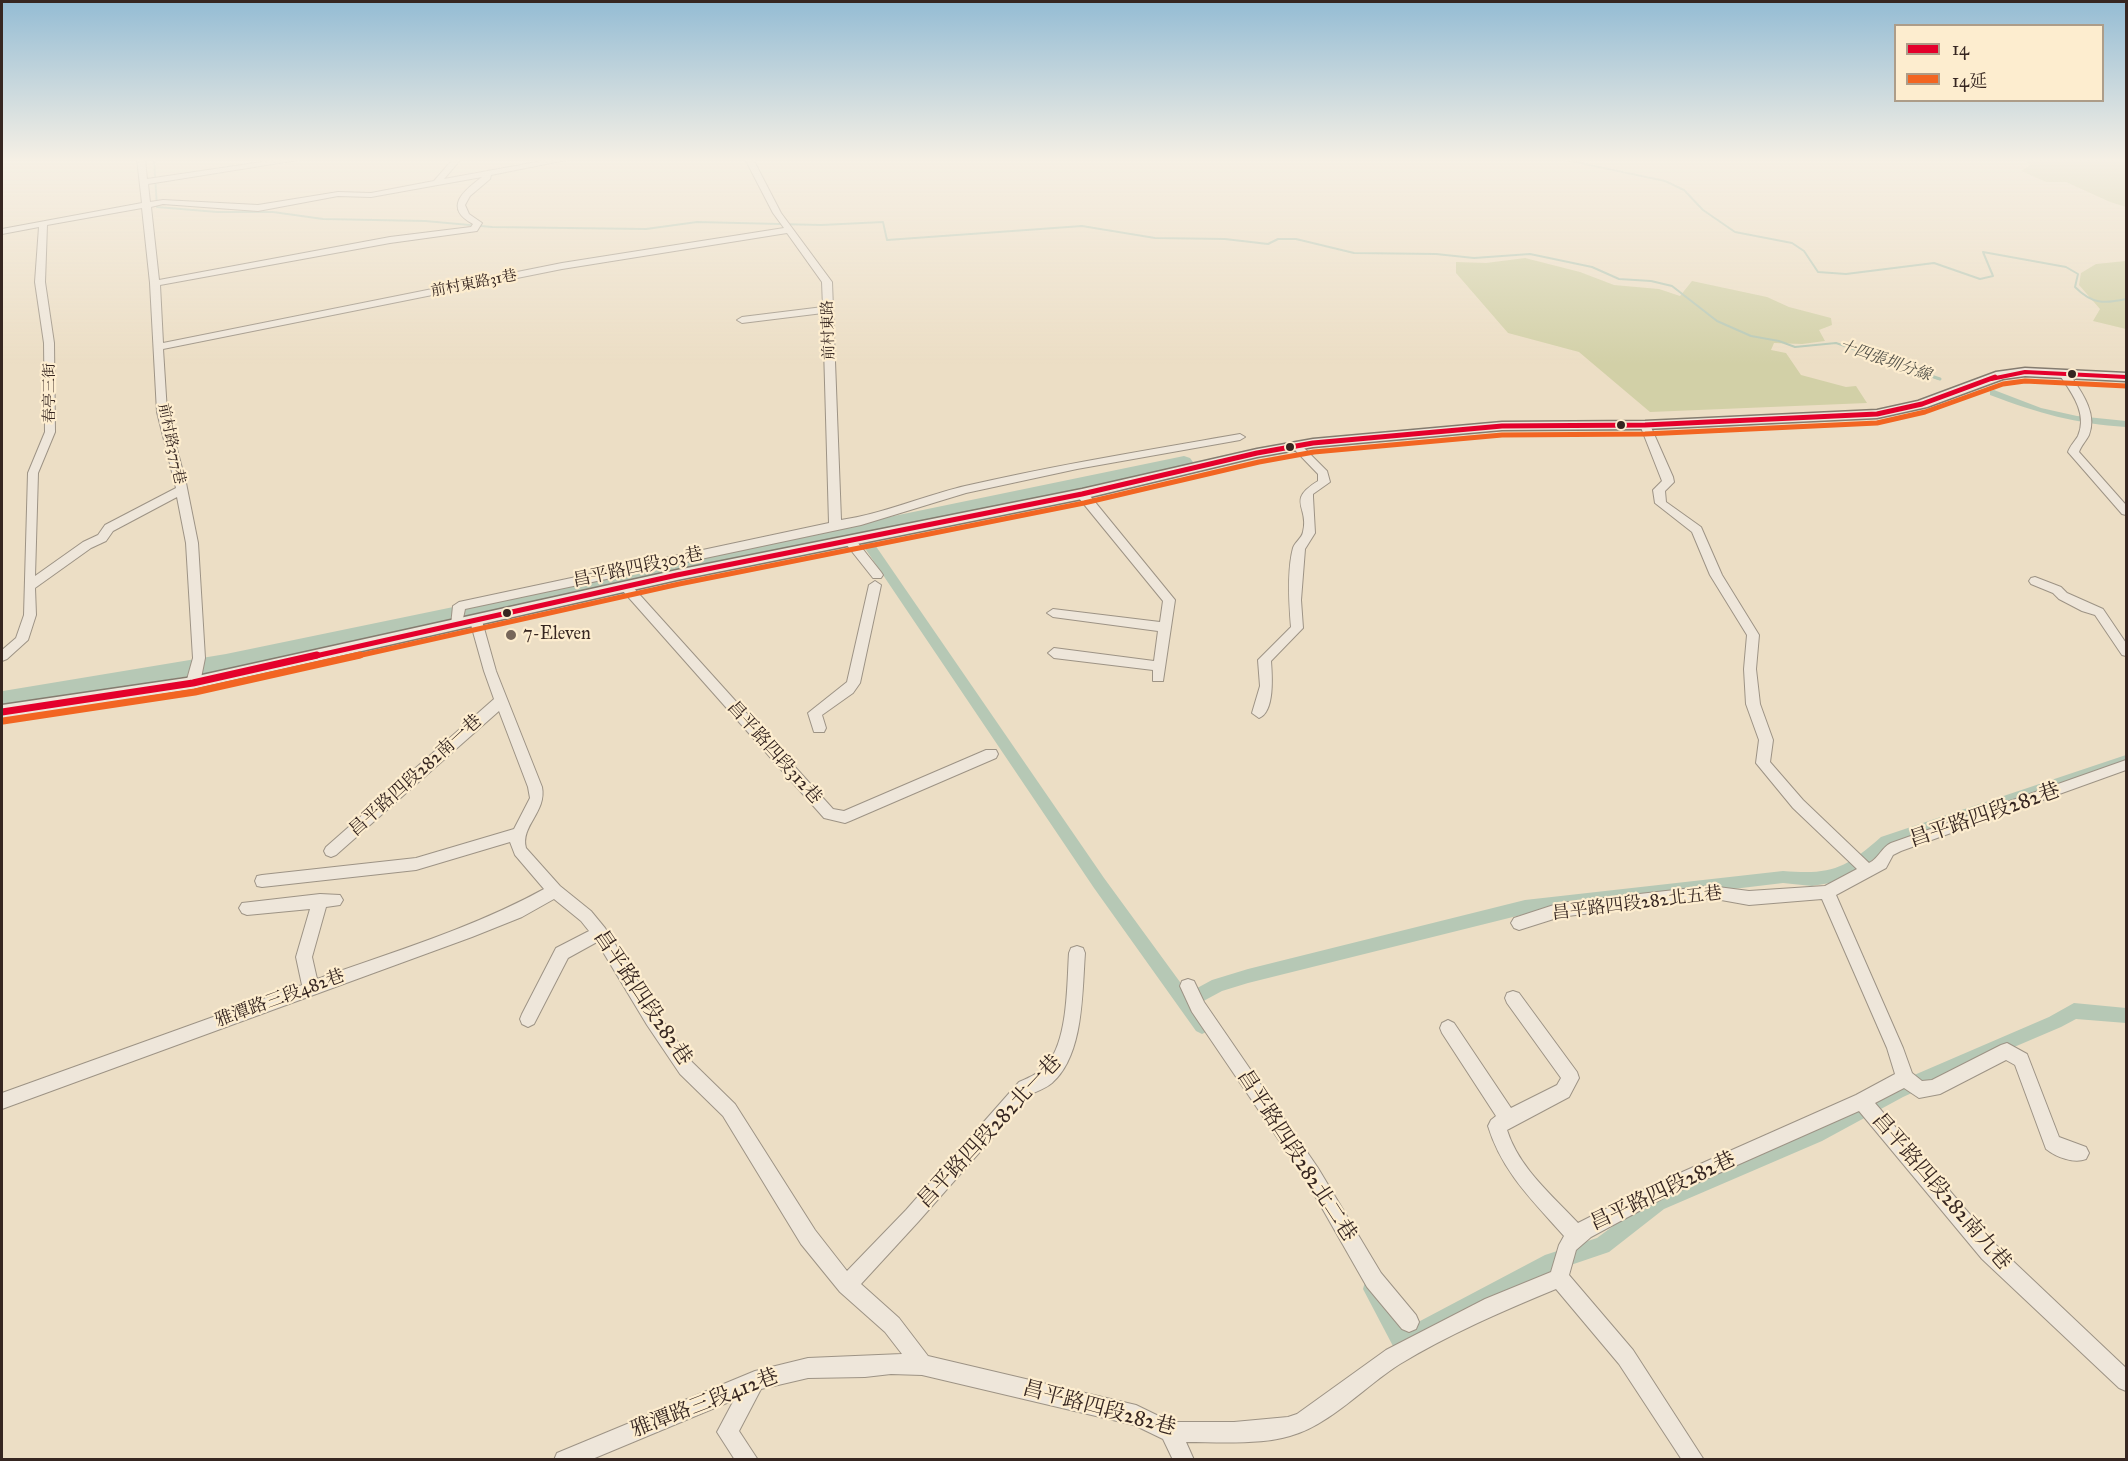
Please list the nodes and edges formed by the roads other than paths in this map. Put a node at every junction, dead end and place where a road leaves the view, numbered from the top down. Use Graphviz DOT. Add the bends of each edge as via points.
graph roads {
  1 [pos="28,227"];
  2 [pos="43,227"];
  3 [pos="147,227"];
  4 [pos="475,227"];
  5 [pos="789,227"];
  6 [pos="791,230"];
  7 [pos="2,231"];
  8 [pos="155,283"];
  9 [pos="829,309"];
  10 [pos="742,320"];
  11 [pos="158,346"];
  12 [pos="2064,374"];
  13 [pos="2127,377"];
  14 [pos="1645,425"];
  15 [pos="1240,437"];
  16 [pos="1296,446"];
  17 [pos="181,489"];
  18 [pos="1082,494"];
  19 [pos="2127,511"];
  20 [pos="835,525"];
  21 [pos="850,541"];
  22 [pos="2035,581"];
  23 [pos="29,586"];
  24 [pos="626,587"];
  25 [pos="1053,613"];
  26 [pos="476,621"];
  27 [pos="457,625"];
  28 [pos="1165,627"];
  29 [pos="2127,652"];
  30 [pos="1054,653"];
  31 [pos="2,656"];
  32 [pos="193,683"];
  33 [pos="501,700"];
  34 [pos="2,712"];
  35 [pos="1259,713"];
  36 [pos="819,728"];
  37 [pos="991,754"];
  38 [pos="2127,765"];
  39 [pos="519,833"];
  40 [pos="331,851"];
  41 [pos="1868,871"];
  42 [pos="262,881"];
  43 [pos="555,891"];
  44 [pos="1827,892"];
  45 [pos="247,908"];
  46 [pos="1519,923"];
  47 [pos="600,933"];
  48 [pos="1077,953"];
  49 [pos="1188,986"];
  50 [pos="311,988"];
  51 [pos="1513,998"];
  52 [pos="528,1019"];
  53 [pos="1448,1028"];
  54 [pos="1905,1078"];
  55 [pos="2,1101"];
  56 [pos="1862,1101"];
  57 [pos="1508,1119"];
  58 [pos="2080,1153"];
  59 [pos="1572,1240"];
  60 [pos="1562,1274"];
  61 [pos="847,1285"];
  62 [pos="1409,1322"];
  63 [pos="922,1365"];
  64 [pos="755,1381"];
  65 [pos="2127,1381"];
  66 [pos="1170,1432"];
  67 [pos="564,1460"];
  68 [pos="748,1460"];
  69 [pos="1184,1460"];
  70 [pos="1694,1460"];
  1 -- 7 [label="street"];
  2 -- 23 [label="street, 春亭三街" via="40,282 49,343 50,432 33,474"];
  3 -- 8 [label="street, 前村路377巷"];
  4 -- 8 [label="street"];
  5 -- 6 [label="street, 前村東路"];
  6 -- 9 [label="street, 前村東路" via="827,282"];
  6 -- 11 [label="street, 前村東路31巷" via="562,266"];
  8 -- 11 [label="street, 前村路377巷"];
  9 -- 10 [label="street"];
  9 -- 20 [label="street, 前村東路"];
  11 -- 17 [label="street, 前村路377巷" via="162,412"];
  12 -- 13 [label="street"];
  12 -- 14 [label="street" via="2001,375 1922,404 1877,414"];
  12 -- 19 [label="street" via="2084,407 2087,424 2073,452"];
  14 -- 16 [label="street" via="1502,426"];
  14 -- 41 [label="street" via="1667,477 1668,482 1659,490 1661,503 1697,530 1716,575 1753,635 1751,680 1753,704 1766,741 1763,763 1798,804"];
  15 -- 20 [label="street" via="964,490"];
  16 -- 18 [label="street"];
  16 -- 35 [label="street" via="1323,473 1324,482 1308,492 1305,503 1310,531 1299,549 1297,628 1264,660 1267,686"];
  17 -- 23 [label="street" via="109,528 102,538"];
  17 -- 32 [label="street, 前村路377巷" via="194,562 199,658"];
  18 -- 21 [label="street"];
  18 -- 28 [label="street" via="1169,600"];
  20 -- 27 [label="street, 昌平路四段303巷" via="459,606"];
  21 -- 24 [label="street"];
  21 -- 36 [label="street" via="876,580 853,684 815,714"];
  22 -- 29 [label="street" via="2099,612"];
  23 -- 31 [label="street, 春亭三街" via="30,615 22,640"];
  24 -- 26 [label="street"];
  24 -- 37 [label="street, 昌平路四段312巷" via="829,814 845,817"];
  25 -- 28 [label="street"];
  26 -- 27 [label="street"];
  26 -- 33 [label="street"];
  27 -- 32 [label="street"];
  28 -- 30 [label="street" via="1158,672"];
  32 -- 34 [label="street"];
  33 -- 39 [label="street" via="537,798"];
  33 -- 40 [label="street, 昌平路四段282南一巷"];
  38 -- 41 [label="street, 昌平路四段282巷" via="1896,846 1881,864"];
  39 -- 42 [label="street" via="416,864"];
  39 -- 43 [label="street, 昌平路四段282巷" via="520,851"];
  41 -- 44 [label="street, 昌平路四段282巷"];
  43 -- 47 [label="street, 昌平路四段282巷"];
  43 -- 50 [label="street, 雅潭路三段482巷" via="467,932"];
  44 -- 46 [label="street, 昌平路四段282北五巷" via="1749,898 1710,892 1560,910"];
  44 -- 54 [label="street"];
  45 -- 50 [label="street" via="327,900 304,957"];
  47 -- 52 [label="street" via="562,953"];
  47 -- 61 [label="street, 昌平路四段282巷" via="686,1068 729,1110 808,1237"];
  48 -- 61 [label="street, 昌平路四段282北一巷" via="1063,1056 1047,1077 1025,1088"];
  49 -- 62 [label="street, 昌平路四段282北二巷" via="1198,1007 1312,1174 1374,1280"];
  50 -- 55 [label="street, 雅潭路三段482巷"];
  51 -- 57 [label="street" via="1571,1078 1563,1091"];
  53 -- 57 [label="street"];
  54 -- 56 [label="street, 昌平路四段282巷"];
  54 -- 58 [label="street" via="1919,1090 1934,1088 2007,1051 2021,1060 2052,1143"];
  56 -- 59 [label="street, 昌平路四段282巷" via="1659,1191"];
  56 -- 65 [label="street, 昌平路四段282南九巷" via="1989,1252"];
  57 -- 59 [label="street" via="1497,1126 1501,1142"];
  59 -- 60 [label="street"];
  60 -- 66 [label="street, 昌平路四段282巷" via="1393,1357 1303,1422 1234,1432"];
  60 -- 70 [label="street" via="1626,1357"];
  61 -- 63 [label="street, 昌平路四段282巷" via="892,1325"];
  63 -- 64 [label="street, 雅潭路三段412巷" via="808,1368"];
  63 -- 66 [label="street, 昌平路四段282巷" via="1136,1415"];
  64 -- 67 [label="street, 雅潭路三段412巷"];
  64 -- 68 [label="street" via="727,1432"];
  66 -- 69 [label="street"];
}
